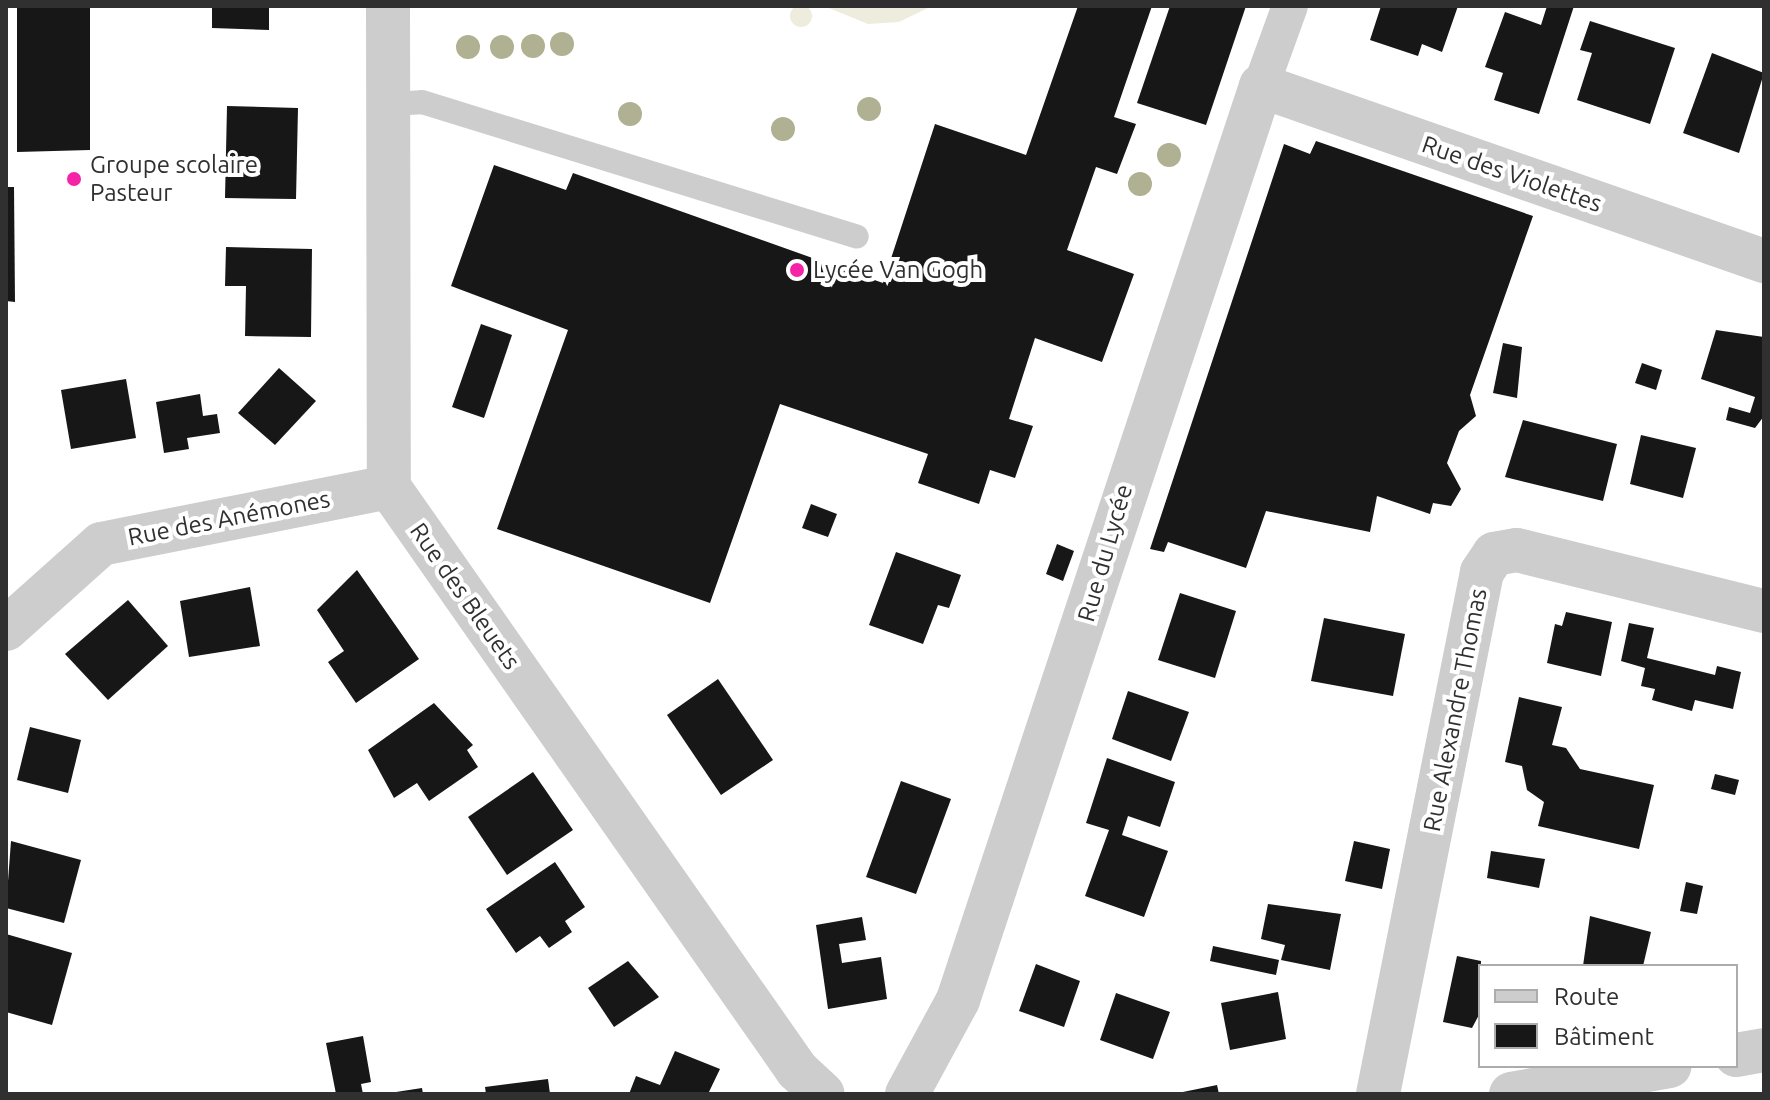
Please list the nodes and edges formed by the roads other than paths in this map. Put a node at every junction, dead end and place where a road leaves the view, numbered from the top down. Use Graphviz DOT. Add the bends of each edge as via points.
graph roads {
  1 [pos="388,6"];
  2 [pos="1290,6"];
  3 [pos="1261,86"];
  4 [pos="388,104"];
  5 [pos="857,237"];
  6 [pos="1764,261"];
  7 [pos="389,487"];
  8 [pos="1764,611"];
  9 [pos="6,629"];
  10 [pos="1764,1050"];
  11 [pos="1738,1055"];
  12 [pos="1663,1068"];
  13 [pos="1603,1085"];
  14 [pos="823,1094"];
  15 [pos="907,1094"];
  16 [pos="1378,1094"];
  17 [pos="1511,1094"];
  1 -- 4 [label="street"];
  2 -- 3 [label="street, Rue du Lycée"];
  3 -- 6 [label="street, Rue des Violettes"];
  3 -- 15 [label="street, Rue du Lycée" via="958,1000"];
  4 -- 5 [label="lane" via="422,102"];
  4 -- 7 [label="street"];
  7 -- 9 [label="street, Rue des Anémones" via="101,544"];
  7 -- 14 [label="street, Rue des Bleuets" via="797,1070"];
  8 -- 16 [label="street, Rue Alexandre Thomas" via="1517,550 1494,554 1482,572"];
  10 -- 11 [label="street"];
  12 -- 13 [label="street"];
  13 -- 17 [label="street"];
}
